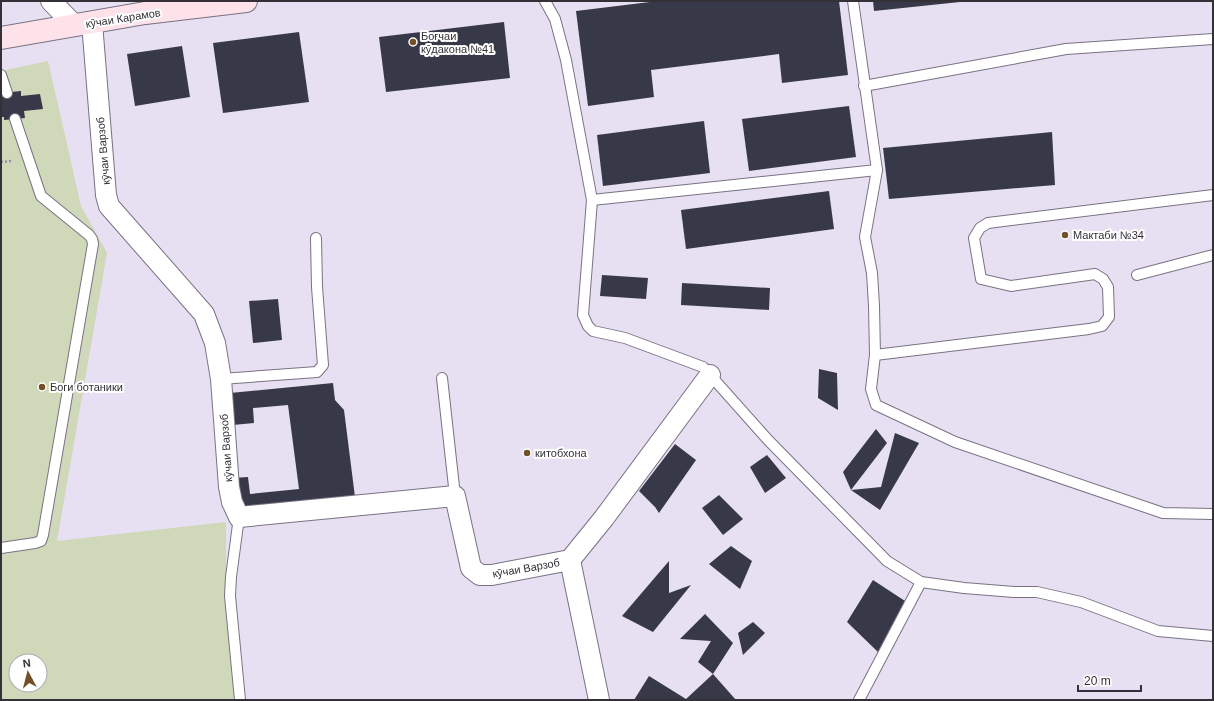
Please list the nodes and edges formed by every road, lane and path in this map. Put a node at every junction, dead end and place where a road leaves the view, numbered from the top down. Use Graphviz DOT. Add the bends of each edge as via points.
graph roads {
  1 [pos="51,1"];
  2 [pos="246,1"];
  3 [pos="545,1"];
  4 [pos="853,1"];
  5 [pos="144,7"];
  6 [pos="84,24"];
  7 [pos="1,38"];
  8 [pos="1213,39"];
  9 [pos="1,75"];
  10 [pos="864,86"];
  11 [pos="6,93"];
  12 [pos="15,119"];
  13 [pos="877,170"];
  14 [pos="1213,195"];
  15 [pos="592,200"];
  16 [pos="316,238"];
  17 [pos="1213,255"];
  18 [pos="1137,275"];
  19 [pos="875,355"];
  20 [pos="710,375"];
  21 [pos="442,378"];
  22 [pos="221,379"];
  23 [pos="455,496"];
  24 [pos="1212,513"];
  25 [pos="239,517"];
  26 [pos="1,548"];
  27 [pos="570,560"];
  28 [pos="921,582"];
  29 [pos="1213,636"];
  30 [pos="240,700"];
  31 [pos="599,700"];
  32 [pos="859,700"];
  1 -- 6 [label="street"];
  2 -- 5 [label="main road, кӯчаи Карамов"];
  3 -- 15 [label="lane" via="556,19 566,60"];
  4 -- 10 [label="lane"];
  5 -- 6 [label="main road, кӯчаи Карамов"];
  6 -- 7 [label="main road, кӯчаи Карамов"];
  6 -- 22 [label="street, кӯчаи Варзоб" via="109,206 204,314 215,343"];
  8 -- 10 [label="lane" via="1066,48"];
  9 -- 11 [label="lane"];
  10 -- 13 [label="lane"];
  12 -- 26 [label="lane" via="41,196 89,235 93,244 43,535 41,540 35,543"];
  13 -- 15 [label="lane"];
  13 -- 19 [label="lane" via="865,237 872,273"];
  14 -- 19 [label="lane" via="988,223 980,228 974,238 981,279 1011,286 1096,274 1104,279 1108,287 1109,317 1102,326"];
  15 -- 20 [label="lane" via="583,315 588,326 593,331 625,338 703,367"];
  16 -- 22 [label="lane" via="323,365 316,372"];
  17 -- 18 [label="lane"];
  19 -- 24 [label="lane" via="871,389 876,405 955,442 1163,513"];
  20 -- 27 [label="street"];
  20 -- 28 [label="lane" via="769,441 886,561"];
  21 -- 23 [label="lane"];
  22 -- 25 [label="street, кӯчаи Варзоб" via="229,487"];
  23 -- 25 [label="street"];
  23 -- 27 [label="street, кӯчаи Варзоб" via="471,568 480,575"];
  25 -- 30 [label="lane" via="230,596"];
  27 -- 31 [label="street"];
  28 -- 29 [label="lane" via="964,588 1037,592 1081,602 1158,631"];
  28 -- 32 [label="lane"];
}
